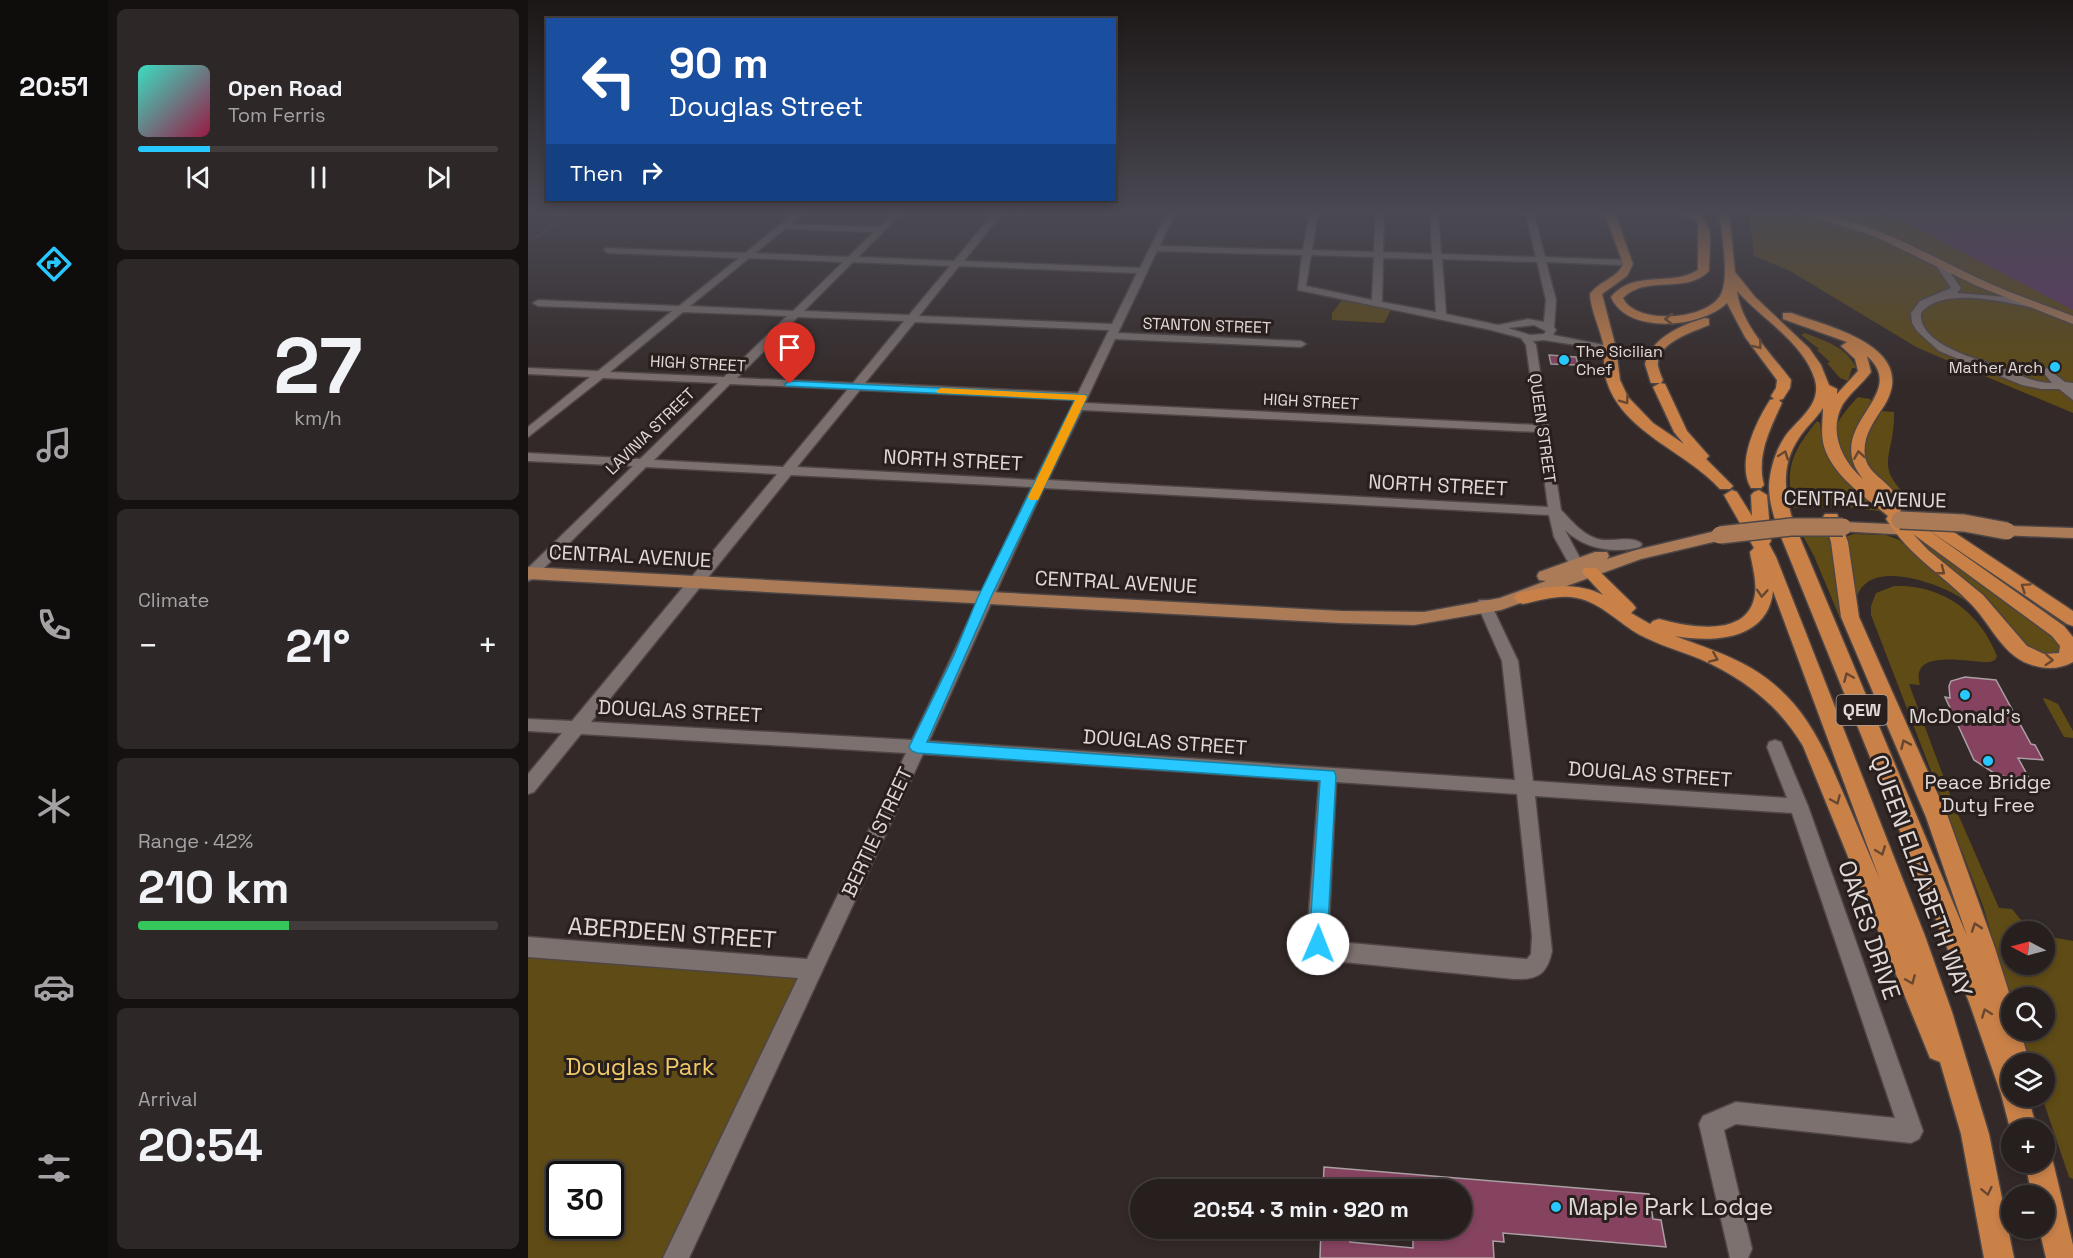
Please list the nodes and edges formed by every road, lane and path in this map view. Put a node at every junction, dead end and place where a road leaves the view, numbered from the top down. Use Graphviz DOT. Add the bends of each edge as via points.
graph roads {
  1 [pos="727,270"];
  2 [pos="840,270"];
  3 [pos="952,270"];
  4 [pos="1109,270"];
  5 [pos="1305,270"];
  6 [pos="1378,270"];
  7 [pos="1438,270"];
  8 [pos="1543,270"];
  9 [pos="1625,270"];
  10 [pos="1704,270"];
  11 [pos="1731,270"];
  12 [pos="1944,270"];
  13 [pos="1952,270"];
  14 [pos="1144,271"];
  15 [pos="1732,283"];
  16 [pos="1936,299"];
  17 [pos="538,303"];
  18 [pos="1377,303"];
  19 [pos="2034,305"];
  20 [pos="680,309"];
  21 [pos="1550,312"];
  22 [pos="794,314"];
  23 [pos="1441,316"];
  24 [pos="1787,316"];
  25 [pos="911,319"];
  26 [pos="2073,320"];
  27 [pos="1533,322"];
  28 [pos="1114,331"];
  29 [pos="1547,333"];
  30 [pos="1523,335"];
  31 [pos="1794,342"];
  32 [pos="1301,344"];
  33 [pos="1610,349"];
  34 [pos="528,371"];
  35 [pos="2048,371"];
  36 [pos="599,375"];
  37 [pos="725,382"];
  38 [pos="2067,386"];
  39 [pos="854,387"];
  40 [pos="1080,401"];
  41 [pos="2073,403"];
  42 [pos="1829,419"];
  43 [pos="1544,429"];
  44 [pos="528,433"];
  45 [pos="528,457"];
  46 [pos="641,464"];
  47 [pos="786,471"];
  48 [pos="1040,485"];
  49 [pos="1726,487"];
  50 [pos="1555,511"];
  51 [pos="1838,524"];
  52 [pos="1901,525"];
  53 [pos="1755,529"];
  54 [pos="1719,530"];
  55 [pos="2073,533"];
  56 [pos="1635,544"];
  57 [pos="1583,568"];
  58 [pos="529,574"];
  59 [pos="695,582"];
  60 [pos="985,597"];
  61 [pos="1523,598"];
  62 [pos="1484,604"];
  63 [pos="1623,617"];
  64 [pos="2073,620"];
  65 [pos="528,725"];
  66 [pos="576,728"];
  67 [pos="917,747"];
  68 [pos="1775,747"];
  69 [pos="1328,776"];
  70 [pos="528,787"];
  71 [pos="1525,789"];
  72 [pos="1799,806"];
  73 [pos="528,947"];
  74 [pos="812,969"];
  75 [pos="2014,1053"];
  76 [pos="2001,1057"];
  77 [pos="1975,1134"];
  78 [pos="2042,1173"];
  79 [pos="2054,1239"];
  80 [pos="1739,1249"];
  81 [pos="676,1258"];
  82 [pos="1999,1258"];
  83 [pos="2060,1258"];
  1 -- 20 [label="street"];
  2 -- 22 [label="street, LAVINIA STREET"];
  3 -- 25 [label="street"];
  4 -- 14 [label="street"];
  5 -- 18 [label="street" via="1302,287"];
  6 -- 18 [label="street"];
  7 -- 23 [label="street"];
  8 -- 21 [label="street" via="1551,300"];
  9 -- 33 [label="highway" via="1596,294"];
  15 -- 10 [label="highway, one-way" via="1722,303 1710,311 1674,320 1636,315 1617,301 1619,294 1632,286 1690,278"];
  11 -- 15 [label="highway, QEW"];
  12 -- 16 [label="street" via="1956,288"];
  13 -- 19 [label="main road"];
  14 -- 28 [label="street, BERTIE STREET"];
  15 -- 24 [label="highway"];
  15 -- 31 [label="highway, QUEEN ELIZABETH WAY / QEW"];
  15 -- 49 [label="highway, QEW" via="1729,303 1720,314 1656,349 1651,364 1678,425"];
  15 -- 53 [label="highway, QEW, one-way" via="1733,304 1751,338 1784,380 1762,432 1752,469 1758,490"];
  16 -- 19 [label="street" via="1973,296"];
  16 -- 38 [label="street" via="1921,306 1915,317 1921,330 1937,345 2035,385"];
  17 -- 20 [label="street, STANTON STREET"];
  18 -- 23 [label="street"];
  19 -- 26 [label="main road"];
  20 -- 22 [label="street, STANTON STREET"];
  20 -- 36 [label="street"];
  21 -- 27 [label="street"];
  21 -- 29 [label="street"];
  22 -- 25 [label="street, STANTON STREET"];
  22 -- 37 [label="street, LAVINIA STREET"];
  23 -- 30 [label="street"];
  24 -- 42 [label="highway" via="1842,343 1864,362 1863,376 1838,401"];
  64 -- 24 [label="highway, one-way" via="1895,499 1869,476 1860,463 1858,446 1886,385 1884,368 1859,344"];
  25 -- 28 [label="street, STANTON STREET"];
  25 -- 39 [label="street"];
  27 -- 29 [label="street"];
  27 -- 30 [label="street"];
  28 -- 32 [label="street, STANTON STREET"];
  28 -- 40 [label="street, BERTIE STREET"];
  29 -- 30 [label="street, QUEEN STREET"];
  29 -- 33 [label="street"];
  30 -- 43 [label="street, QUEEN STREET"];
  31 -- 42 [label="highway" via="1826,376 1830,389"];
  76 -- 31 [label="highway, QUEEN ELIZABETH WAY / QEW, one-way" via="1779,502 1777,486 1784,454 1792,437 1816,410 1822,395 1818,374"];
  33 -- 49 [label="highway, QEW, one-way" via="1613,379 1629,406"];
  34 -- 36 [label="street, HIGH STREET"];
  35 -- 38 [label="street"];
  36 -- 37 [label="street, HIGH STREET"];
  36 -- 44 [label="street"];
  37 -- 39 [label="street, HIGH STREET"];
  37 -- 46 [label="street, LAVINIA STREET"];
  38 -- 41 [label="street"];
  39 -- 40 [label="street, HIGH STREET"];
  39 -- 47 [label="street"];
  40 -- 43 [label="street, HIGH STREET"];
  40 -- 48 [label="street, BERTIE STREET"];
  52 -- 42 [label="highway, one-way" via="1918,552 1977,599 2020,651 2048,662 2068,656 2069,645 2061,634 1858,483 1833,451"];
  43 -- 50 [label="street, QUEEN STREET"];
  45 -- 46 [label="street, NORTH STREET"];
  46 -- 47 [label="street, NORTH STREET"];
  46 -- 58 [label="street, LAVINIA STREET"];
  47 -- 48 [label="street, NORTH STREET"];
  47 -- 59 [label="street"];
  48 -- 50 [label="street, NORTH STREET"];
  48 -- 60 [label="street, BERTIE STREET"];
  49 -- 53 [label="highway, QEW"];
  50 -- 56 [label="street" via="1585,540 1602,545"];
  50 -- 57 [label="street, QUEEN STREET" via="1561,537"];
  51 -- 52 [label="main road, CENTRAL AVENUE"];
  51 -- 54 [label="main road, CENTRAL AVENUE, bridge"];
  75 -- 51 [label="highway, one-way" via="1983,948 1937,817 1850,617"];
  52 -- 55 [label="main road, CENTRAL AVENUE, bridge" via="1974,533"];
  53 -- 57 [label="highway, one-way" via="1762,601 1749,621 1722,632 1685,632 1652,622 1622,604"];
  53 -- 77 [label="highway, QUEEN ELIZABETH WAY / QEW, one-way" via="1913,936"];
  54 -- 56 [label="main road, CENTRAL AVENUE"];
  54 -- 57 [label="main road, CENTRAL AVENUE"];
  56 -- 57 [label="main road, CENTRAL AVENUE"];
  57 -- 61 [label="main road, CENTRAL AVENUE"];
  57 -- 62 [label="main road, CENTRAL AVENUE" via="1494,596"];
  57 -- 63 [label="highway"];
  58 -- 59 [label="main road, CENTRAL AVENUE"];
  59 -- 60 [label="main road, CENTRAL AVENUE"];
  59 -- 66 [label="street"];
  60 -- 62 [label="main road, CENTRAL AVENUE" via="1384,619 1449,614"];
  60 -- 67 [label="street, BERTIE STREET"];
  61 -- 62 [label="main road, CENTRAL AVENUE"];
  61 -- 63 [label="highway" via="1577,592"];
  62 -- 71 [label="street" via="1510,662"];
  63 -- 77 [label="highway, one-way" via="1650,633 1744,673 1782,701 1803,728"];
  65 -- 66 [label="street, DOUGLAS STREET"];
  66 -- 67 [label="street, DOUGLAS STREET"];
  66 -- 70 [label="street"];
  67 -- 69 [label="street, DOUGLAS STREET"];
  67 -- 74 [label="street, BERTIE STREET"];
  68 -- 72 [label="street, OAKES DRIVE"];
  69 -- 71 [label="street, DOUGLAS STREET"];
  69 -- 71 [label="street" via="1317,937 1323,950 1530,970 1543,955"];
  71 -- 72 [label="street, DOUGLAS STREET"];
  72 -- 80 [label="street, OAKES DRIVE" via="1911,1131 1736,1113 1711,1124"];
  73 -- 74 [label="street, ABERDEEN STREET"];
  74 -- 81 [label="street, BERTIE STREET"];
  77 -- 82 [label="highway, QUEEN ELIZABETH WAY / QEW, one-way"];
  78 -- 83 [label="highway"];
  79 -- 83 [label="highway"];
}
